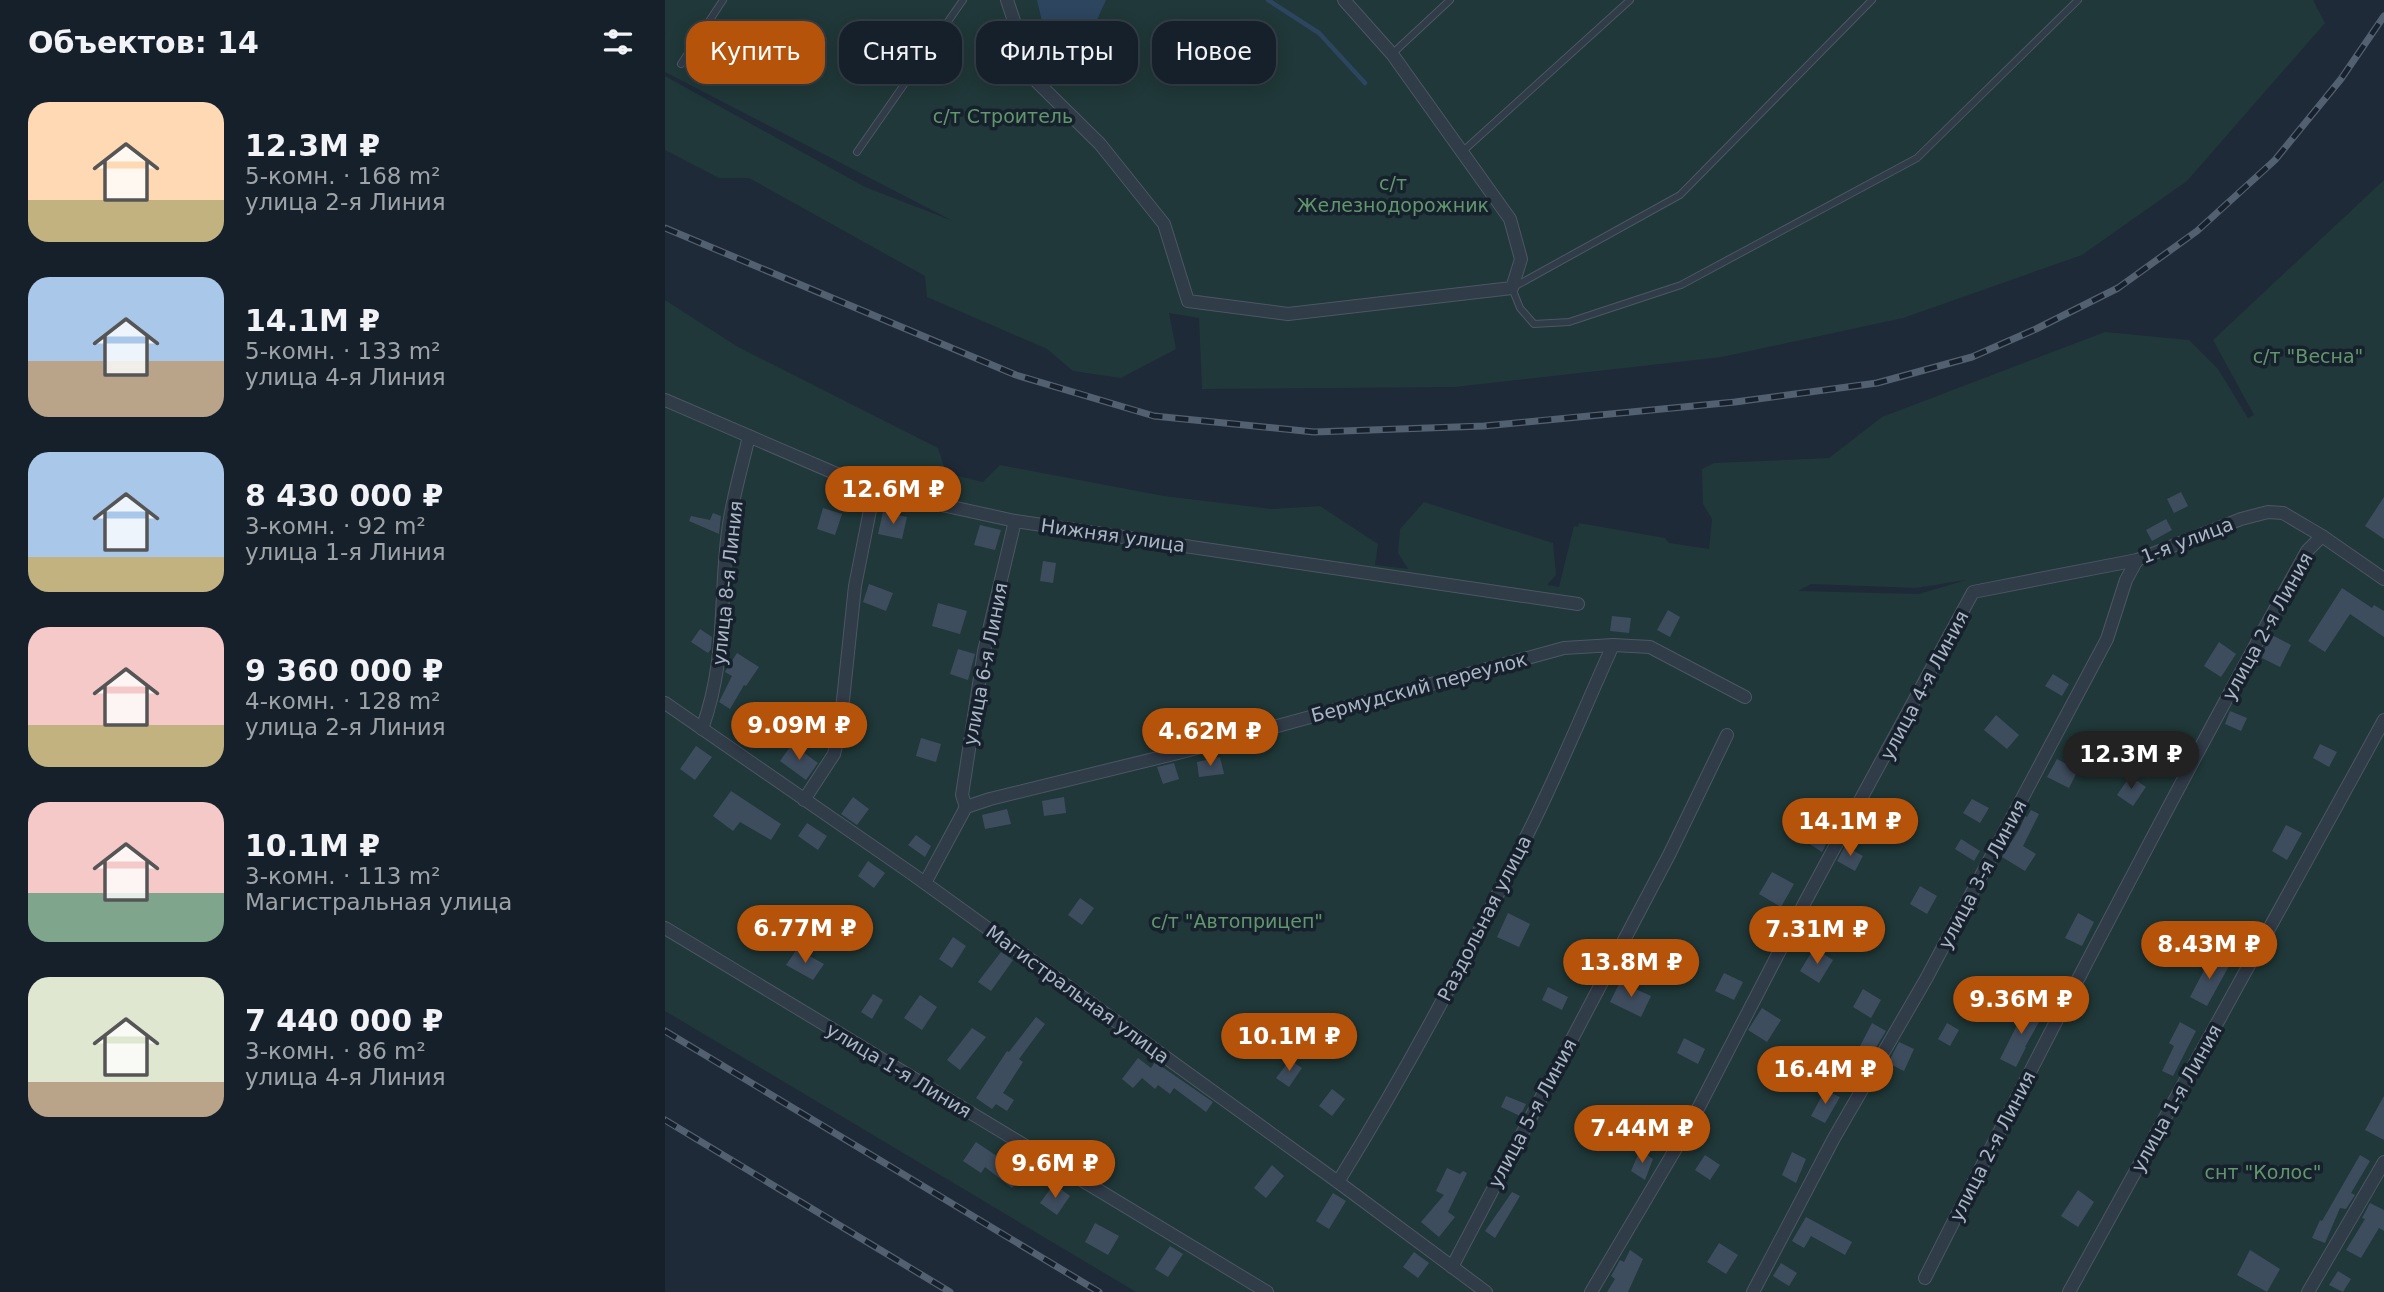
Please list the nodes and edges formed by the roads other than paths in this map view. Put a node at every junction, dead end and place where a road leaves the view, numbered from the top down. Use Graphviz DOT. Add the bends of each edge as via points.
graph roads {
  1 [pos="723,0"];
  2 [pos="963,0"];
  3 [pos="1007,0"];
  4 [pos="1344,0"];
  5 [pos="1450,0"];
  6 [pos="1630,0"];
  7 [pos="1872,0"];
  8 [pos="2078,0"];
  9 [pos="1392,54"];
  10 [pos="681,64"];
  11 [pos="857,152"];
  12 [pos="1462,152"];
  13 [pos="1512,288"];
  14 [pos="665,400"];
  15 [pos="749,436"];
  16 [pos="874,490"];
  17 [pos="1015,521"];
  18 [pos="2322,536"];
  19 [pos="2137,560"];
  20 [pos="2384,579"];
  21 [pos="1973,592"];
  22 [pos="1578,604"];
  23 [pos="1613,645"];
  24 [pos="1745,697"];
  25 [pos="665,703"];
  26 [pos="2384,720"];
  27 [pos="702,729"];
  28 [pos="1727,735"];
  29 [pos="804,800"];
  30 [pos="966,807"];
  31 [pos="925,883"];
  32 [pos="665,928"];
  33 [pos="2384,1162"];
  34 [pos="1338,1182"];
  35 [pos="1451,1267"];
  36 [pos="1925,1278"];
  37 [pos="1267,1292"];
  38 [pos="1486,1292"];
  39 [pos="1591,1292"];
  40 [pos="1752,1292"];
  41 [pos="2070,1292"];
  42 [pos="2308,1292"];
  1 -- 10 [label="lane"];
  2 -- 11 [label="lane"];
  3 -- 13 [label="street" via="1033,78 1100,144 1164,224 1188,301 1288,314"];
  4 -- 9 [label="street"];
  5 -- 9 [label="lane"];
  6 -- 12 [label="lane"];
  7 -- 13 [label="lane" via="1680,195"];
  8 -- 13 [label="lane" via="1917,158 1681,285 1569,322 1534,324 1520,308"];
  9 -- 12 [label="street"];
  12 -- 13 [label="street" via="1510,219 1521,259"];
  14 -- 15 [label="street, Нижняя улица"];
  15 -- 16 [label="street, Нижняя улица"];
  15 -- 27 [label="street, улица 8-я Линия" via="728,531 713,699"];
  16 -- 17 [label="street, Нижняя улица"];
  16 -- 29 [label="street" via="855,586 840,729 834,754"];
  17 -- 22 [label="street, Нижняя улица"];
  17 -- 30 [label="street, улица 6-я Линия" via="983,651 962,795"];
  18 -- 19 [label="street, 1-я улица" via="2283,513 2268,512"];
  18 -- 20 [label="street, 1-я улица"];
  18 -- 36 [label="street, улица 2-я Линия" via="2307,551 2241,671"];
  19 -- 21 [label="street, 1-я улица"];
  19 -- 40 [label="street, улица 3-я Линия" via="2107,639"];
  21 -- 39 [label="street, улица 4-я Линия" via="1688,1128"];
  23 -- 24 [label="street, Бермудский переулок" via="1650,647"];
  23 -- 30 [label="street, Бермудский переулок" via="1564,648"];
  23 -- 34 [label="street, Раздольная улица" via="1533,825 1467,954 1395,1090"];
  25 -- 27 [label="street, Магистральная улица"];
  26 -- 41 [label="street, улица 1-я Линия"];
  27 -- 29 [label="street, Магистральная улица"];
  28 -- 35 [label="street, улица 5-я Линия" via="1670,853"];
  29 -- 31 [label="street, Магистральная улица"];
  30 -- 31 [label="street"];
  31 -- 34 [label="street, Магистральная улица"];
  32 -- 37 [label="street, улица 1-я Линия"];
  33 -- 42 [label="street"];
  34 -- 35 [label="street, Магистральная улица"];
  35 -- 38 [label="street, Магистральная улица"];
}
